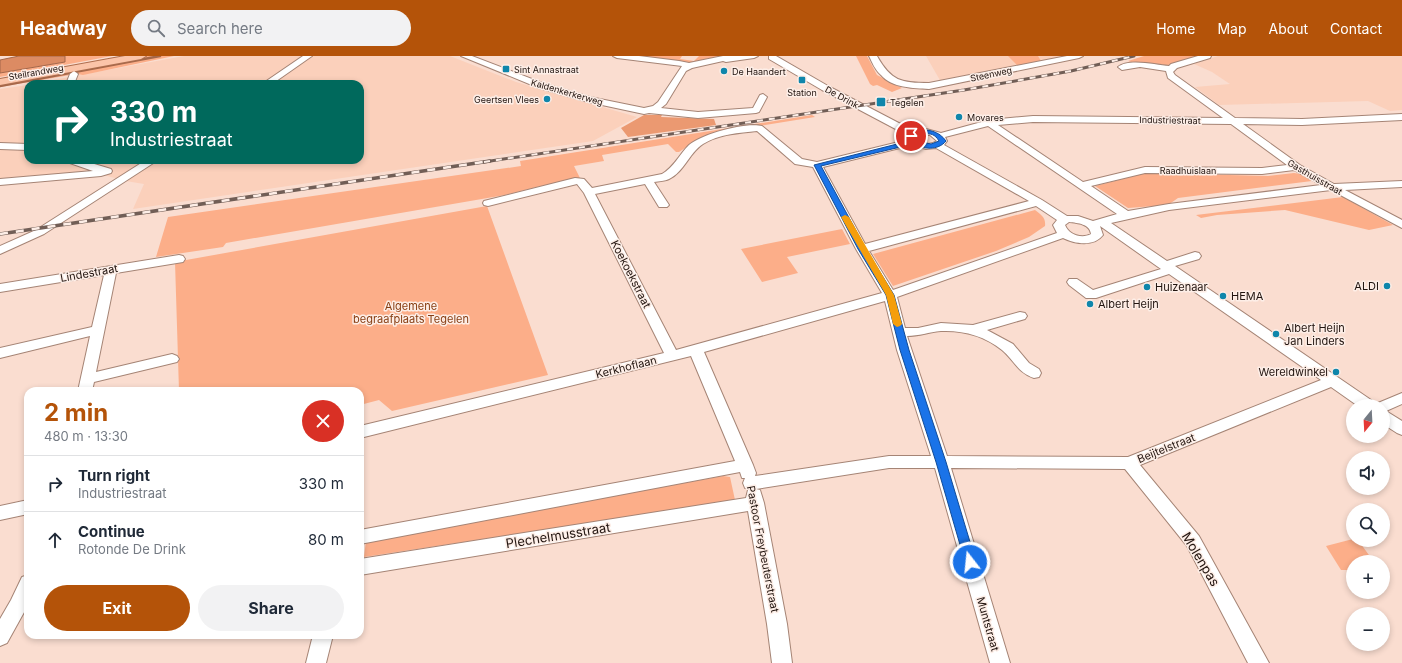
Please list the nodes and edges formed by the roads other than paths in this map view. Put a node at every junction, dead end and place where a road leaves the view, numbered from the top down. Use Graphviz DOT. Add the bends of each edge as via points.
graph roads {
  1 [pos="119,56"];
  2 [pos="141,56"];
  3 [pos="308,56"];
  4 [pos="465,56"];
  5 [pos="617,56"];
  6 [pos="734,56"];
  7 [pos="754,56"];
  8 [pos="873,56"];
  9 [pos="1079,56"];
  10 [pos="1207,56"];
  11 [pos="774,57"];
  12 [pos="704,63"];
  13 [pos="689,66"];
  14 [pos="1122,66"];
  15 [pos="1170,69"];
  16 [pos="74,74"];
  17 [pos="0,78"];
  18 [pos="72,80"];
  19 [pos="272,80"];
  20 [pos="0,82"];
  21 [pos="763,97"];
  22 [pos="650,110"];
  23 [pos="1402,117"];
  24 [pos="1233,122"];
  25 [pos="989,123"];
  26 [pos="913,138"];
  27 [pos="938,141"];
  28 [pos="24,145"];
  29 [pos="0,146"];
  30 [pos="84,164"];
  31 [pos="147,164"];
  32 [pos="817,165"];
  33 [pos="1296,167"];
  34 [pos="107,171"];
  35 [pos="123,178"];
  36 [pos="648,181"];
  37 [pos="0,182"];
  38 [pos="1402,184"];
  39 [pos="1083,185"];
  40 [pos="1333,187"];
  41 [pos="589,192"];
  42 [pos="1038,202"];
  43 [pos="488,203"];
  44 [pos="663,205"];
  45 [pos="1126,215"];
  46 [pos="1065,220"];
  47 [pos="1097,223"];
  48 [pos="1402,224"];
  49 [pos="1065,234"];
  50 [pos="862,249"];
  51 [pos="0,250"];
  52 [pos="1195,256"];
  53 [pos="179,259"];
  54 [pos="1167,268"];
  55 [pos="111,269"];
  56 [pos="1073,282"];
  57 [pos="0,288"];
  58 [pos="890,295"];
  59 [pos="1020,316"];
  60 [pos="973,329"];
  61 [pos="98,330"];
  62 [pos="900,332"];
  63 [pos="696,350"];
  64 [pos="0,353"];
  65 [pos="672,355"];
  66 [pos="172,359"];
  67 [pos="1034,373"];
  68 [pos="1332,381"];
  69 [pos="86,385"];
  70 [pos="1402,398"];
  71 [pos="1359,399"];
  72 [pos="1390,404"];
  73 [pos="1390,421"];
  74 [pos="1402,429"];
  75 [pos="364,431"];
  76 [pos="941,462"];
  77 [pos="1129,463"];
  78 [pos="745,466"];
  79 [pos="751,483"];
  80 [pos="756,503"];
  81 [pos="24,508"];
  82 [pos="0,513"];
  83 [pos="364,536"];
  84 [pos="364,566"];
  85 [pos="23,606"];
  86 [pos="0,637"];
  87 [pos="322,639"];
  88 [pos="316,663"];
  89 [pos="782,663"];
  90 [pos="1000,663"];
  91 [pos="1259,663"];
  1 -- 17 [label="main road, Steilrandweg"];
  2 -- 20 [label="main road, Steilrandweg"];
  3 -- 19 [label="street"];
  4 -- 22 [label="street, Kaldenkerkerweg" via="542,86 639,111"];
  5 -- 13 [label="street"];
  6 -- 12 [label="street"];
  7 -- 11 [label="street"];
  7 -- 12 [label="street"];
  8 -- 9 [label="street, Steenweg" via="888,77 920,86 939,85"];
  10 -- 15 [label="street"];
  11 -- 26 [label="street, De Drink"];
  12 -- 13 [label="street"];
  13 -- 22 [label="street" via="680,72 661,104"];
  14 -- 15 [label="street" via="1140,65"];
  15 -- 24 [label="street, Gasthuisstraat" via="1171,76"];
  16 -- 18 [label="street"];
  21 -- 22 [label="street, Kaldenkerkerweg" via="756,110 698,115"];
  23 -- 24 [label="street, Industriestraat" via="1339,122"];
  24 -- 25 [label="street, Industriestraat" via="1033,119"];
  24 -- 33 [label="street, Gasthuisstraat"];
  25 -- 27 [label="street, Industriestraat"];
  25 -- 39 [label="street"];
  26 -- 27 [label="street" via="926,146"];
  26 -- 27 [label="street" via="926,132"];
  26 -- 32 [label="street"];
  27 -- 42 [label="street"];
  28 -- 29 [label="street"];
  30 -- 34 [label="street"];
  31 -- 35 [label="street"];
  32 -- 36 [label="street" via="799,162 759,128 717,135 700,141 691,148 675,172"];
  32 -- 50 [label="street, Muntstraat"];
  33 -- 39 [label="street, Raadhuislaan" via="1262,171 1145,170"];
  33 -- 40 [label="street, Gasthuisstraat"];
  34 -- 35 [label="street"];
  34 -- 37 [label="street" via="101,174"];
  35 -- 51 [label="street" via="120,183 49,227"];
  36 -- 41 [label="street"];
  36 -- 44 [label="street"];
  38 -- 40 [label="street"];
  39 -- 45 [label="street"];
  40 -- 45 [label="street" via="1169,207"];
  40 -- 48 [label="street, Gasthuisstraat"];
  41 -- 43 [label="street" via="580,181 575,181"];
  41 -- 65 [label="street, Koekoekstraat"];
  42 -- 46 [label="street"];
  42 -- 50 [label="street"];
  45 -- 47 [label="street"];
  46 -- 47 [label="street"];
  46 -- 49 [label="street" via="1059,225"];
  47 -- 49 [label="street" via="1098,233 1092,239 1081,240"];
  47 -- 54 [label="street"];
  49 -- 58 [label="street"];
  50 -- 58 [label="street, Muntstraat"];
  52 -- 54 [label="street"];
  53 -- 55 [label="street, Lindestraat"];
  54 -- 56 [label="street" via="1091,295"];
  54 -- 68 [label="street"];
  55 -- 57 [label="street, Lindestraat"];
  55 -- 61 [label="street"];
  58 -- 62 [label="street, Muntstraat"];
  58 -- 63 [label="street, Kerkhoflaan"];
  59 -- 60 [label="street"];
  60 -- 62 [label="street" via="941,327 918,332"];
  60 -- 67 [label="street" via="1004,344 1019,362"];
  61 -- 64 [label="street"];
  61 -- 69 [label="street"];
  62 -- 76 [label="street, Muntstraat"];
  63 -- 65 [label="street, Kerkhoflaan"];
  63 -- 78 [label="street, Pastoor Freybeuterstraat"];
  65 -- 75 [label="street, Kerkhoflaan"];
  66 -- 69 [label="street"];
  68 -- 71 [label="street"];
  68 -- 77 [label="street, Beijtelstraat"];
  70 -- 72 [label="street"];
  73 -- 74 [label="street"];
  76 -- 77 [label="street, Beijtelstraat"];
  76 -- 79 [label="street" via="889,462"];
  76 -- 90 [label="street, Muntstraat"];
  77 -- 91 [label="street, Molenpas" via="1193,541"];
  78 -- 79 [label="street, Pastoor Freybeuterstraat"];
  78 -- 83 [label="street"];
  79 -- 80 [label="street, Pastoor Freybeuterstraat"];
  80 -- 84 [label="street, Plechelmusstraat"];
  80 -- 89 [label="street, Pastoor Freybeuterstraat"];
  81 -- 82 [label="street"];
  85 -- 86 [label="street"];
  87 -- 88 [label="street"];
}
